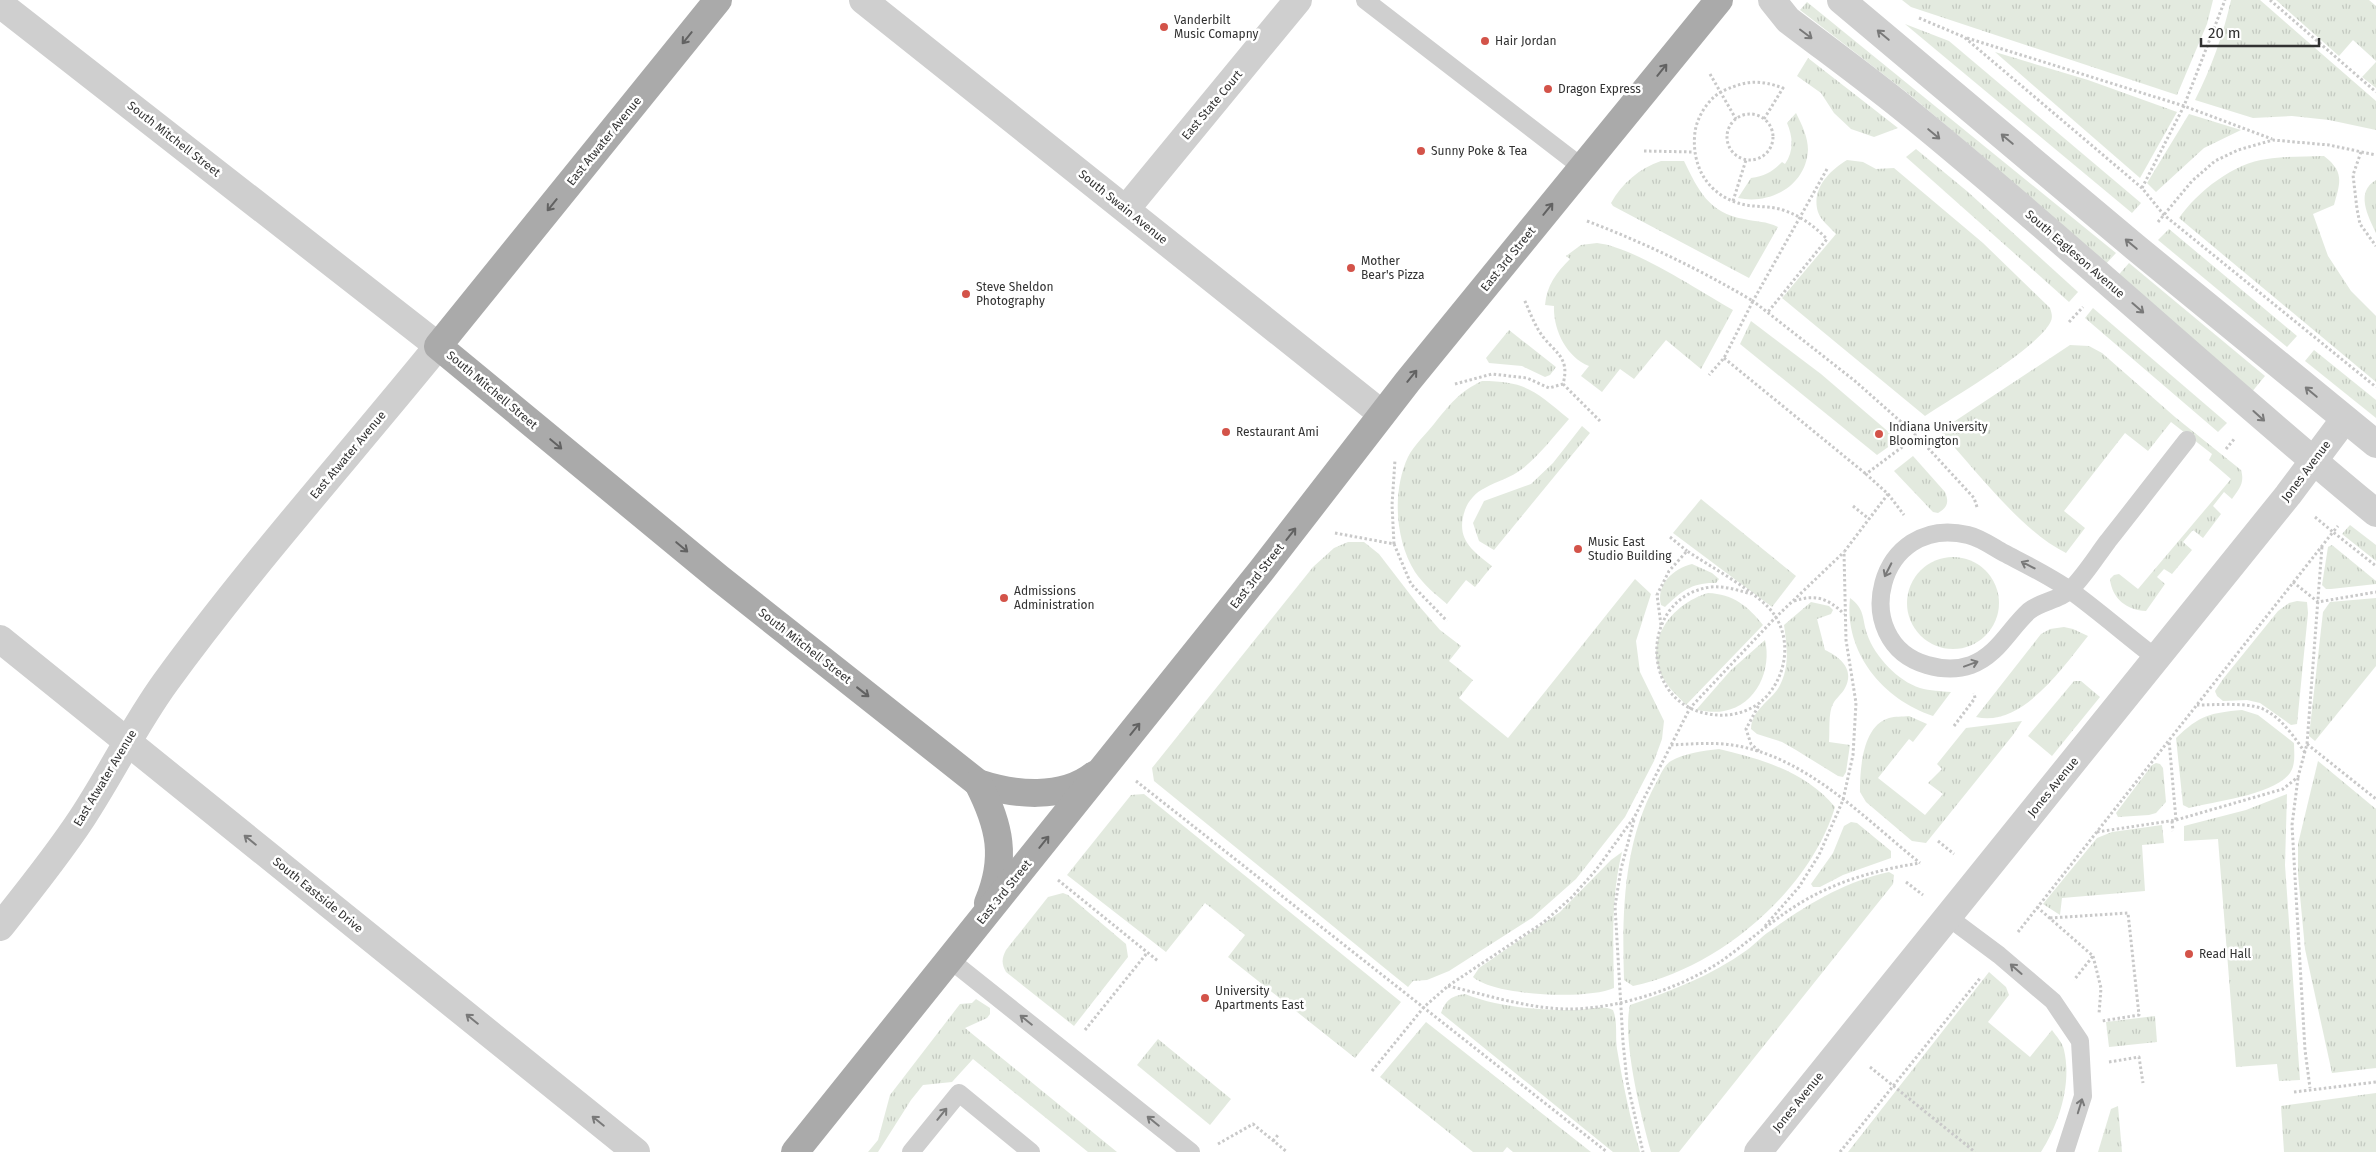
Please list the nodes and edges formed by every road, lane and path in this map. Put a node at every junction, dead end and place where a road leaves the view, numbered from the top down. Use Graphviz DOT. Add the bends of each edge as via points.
graph roads {
  1 [pos="718,0"];
  2 [pos="864,0"];
  3 [pos="1298,0"];
  4 [pos="1365,0"];
  5 [pos="1719,0"];
  6 [pos="1772,0"];
  7 [pos="1841,0"];
  8 [pos="2225,0"];
  9 [pos="2270,0"];
  10 [pos="0,4"];
  11 [pos="1914,16"];
  12 [pos="1964,37"];
  13 [pos="1710,74"];
  14 [pos="1720,92"];
  15 [pos="2376,92"];
  16 [pos="2184,106"];
  17 [pos="1736,119"];
  18 [pos="1764,119"];
  19 [pos="2273,140"];
  20 [pos="1644,151"];
  21 [pos="1694,152"];
  22 [pos="2361,152"];
  23 [pos="2376,155"];
  24 [pos="1746,160"];
  25 [pos="1582,168"];
  26 [pos="1827,169"];
  27 [pos="2142,188"];
  28 [pos="1733,201"];
  29 [pos="1126,209"];
  30 [pos="2164,215"];
  31 [pos="1800,218"];
  32 [pos="1587,220"];
  33 [pos="2376,246"];
  34 [pos="2135,247"];
  35 [pos="2106,280"];
  36 [pos="1524,299"];
  37 [pos="1753,301"];
  38 [pos="1768,312"];
  39 [pos="2069,322"];
  40 [pos="438,346"];
  41 [pos="1724,358"];
  42 [pos="1710,375"];
  43 [pos="1455,384"];
  44 [pos="1563,384"];
  45 [pos="2376,387"];
  46 [pos="1382,414"];
  47 [pos="2344,420"];
  48 [pos="1600,421"];
  49 [pos="1917,436"];
  50 [pos="2187,440"];
  51 [pos="2376,444"];
  52 [pos="1395,460"];
  53 [pos="2313,462"];
  54 [pos="1866,474"];
  55 [pos="1853,506"];
  56 [pos="2376,512"];
  57 [pos="1869,519"];
  58 [pos="1334,533"];
  59 [pos="1670,537"];
  60 [pos="1394,544"];
  61 [pos="1987,544"];
  62 [pos="2322,546"];
  63 [pos="1687,551"];
  64 [pos="1844,552"];
  65 [pos="2376,566"];
  66 [pos="2293,582"];
  67 [pos="2070,591"];
  68 [pos="2376,592"];
  69 [pos="1751,594"];
  70 [pos="1793,601"];
  71 [pos="2318,602"];
  72 [pos="1844,615"];
  73 [pos="1775,618"];
  74 [pos="1447,620"];
  75 [pos="1661,625"];
  76 [pos="0,639"];
  77 [pos="2156,658"];
  78 [pos="1760,703"];
  79 [pos="2197,705"];
  80 [pos="1690,708"];
  81 [pos="2169,740"];
  82 [pos="127,741"];
  83 [pos="1671,744"];
  84 [pos="2307,744"];
  85 [pos="1762,753"];
  86 [pos="2306,754"];
  87 [pos="1105,767"];
  88 [pos="2298,777"];
  89 [pos="1134,779"];
  90 [pos="978,783"];
  91 [pos="2376,799"];
  92 [pos="1843,800"];
  93 [pos="1635,816"];
  94 [pos="2174,821"];
  95 [pos="2173,831"];
  96 [pos="2096,832"];
  97 [pos="1054,877"];
  98 [pos="1948,918"];
  99 [pos="2050,918"];
  100 [pos="1765,926"];
  101 [pos="0,927"];
  102 [pos="970,934"];
  103 [pos="1147,953"];
  104 [pos="1999,955"];
  105 [pos="2093,956"];
  106 [pos="949,959"];
  107 [pos="1158,961"];
  108 [pos="1448,986"];
  109 [pos="1620,1004"];
  110 [pos="1424,1007"];
  111 [pos="1844,1046"];
  112 [pos="1067,1052"];
  113 [pos="2106,1063"];
  114 [pos="1372,1071"];
  115 [pos="2376,1082"];
  116 [pos="2143,1083"];
  117 [pos="1893,1086"];
  118 [pos="2310,1088"];
  119 [pos="2294,1092"];
  120 [pos="1278,1135"];
  121 [pos="1274,1141"];
  122 [pos="1212,1147"];
  123 [pos="636,1152"];
  124 [pos="794,1152"];
  125 [pos="911,1152"];
  126 [pos="1031,1152"];
  127 [pos="1191,1152"];
  128 [pos="1287,1152"];
  129 [pos="1607,1152"];
  130 [pos="1643,1152"];
  131 [pos="1758,1152"];
  132 [pos="1840,1152"];
  133 [pos="1975,1152"];
  134 [pos="2065,1152"];
  1 -- 40 [label="main road, East Atwater Avenue, one-way"];
  2 -- 29 [label="street, South Swain Avenue"];
  3 -- 29 [label="street, East State Court"];
  4 -- 25 [label="lane"];
  25 -- 5 [label="main road, East 3rd Street, one-way"];
  6 -- 35 [label="street, South Eagleson Avenue, one-way" via="1788,20 1912,116"];
  34 -- 7 [label="street, one-way"];
  8 -- 16 [label="path"];
  9 -- 15 [label="path"];
  10 -- 40 [label="street, South Mitchell Street"];
  11 -- 12 [label="path"];
  12 -- 16 [label="path"];
  12 -- 27 [label="path"];
  13 -- 14 [label="path"];
  14 -- 17 [label="path"];
  14 -- 18 [label="path" via="1741,83 1763,82 1784,88"];
  14 -- 21 [label="path" via="1706,107 1696,126"];
  16 -- 19 [label="path"];
  16 -- 27 [label="path"];
  17 -- 18 [label="path" via="1750,114"];
  17 -- 24 [label="path" via="1727,132 1729,146 1739,158"];
  18 -- 24 [label="path" via="1773,131 1771,146 1761,158"];
  19 -- 22 [label="path" via="2329,145"];
  19 -- 30 [label="path" via="2238,150 2215,161"];
  20 -- 21 [label="path"];
  21 -- 28 [label="path" via="1697,166 1708,183"];
  22 -- 23 [label="path"];
  22 -- 33 [label="path" via="2353,175 2356,209 2360,224"];
  24 -- 28 [label="path"];
  46 -- 25 [label="main road, East 3rd Street, one-way"];
  26 -- 31 [label="path"];
  27 -- 30 [label="path"];
  28 -- 31 [label="path" via="1767,206"];
  29 -- 46 [label="street, South Swain Avenue"];
  30 -- 34 [label="path"];
  30 -- 45 [label="path"];
  31 -- 37 [label="path"];
  31 -- 38 [label="path" via="1827,239"];
  32 -- 37 [label="path" via="1699,269"];
  47 -- 34 [label="street, one-way"];
  35 -- 39 [label="path"];
  35 -- 53 [label="street, South Eagleson Avenue, one-way"];
  36 -- 44 [label="path" via="1540,332 1564,360"];
  37 -- 38 [label="path"];
  37 -- 41 [label="path"];
  38 -- 49 [label="path" via="1855,380"];
  40 -- 82 [label="street, East Atwater Avenue" via="207,626"];
  40 -- 90 [label="main road, South Mitchell Street, one-way" via="719,578"];
  41 -- 42 [label="path"];
  41 -- 54 [label="path"];
  43 -- 44 [label="path" via="1492,374 1527,378 1549,388"];
  44 -- 48 [label="path"];
  87 -- 46 [label="main road, East 3rd Street, one-way" via="1262,572"];
  47 -- 51 [label="street"];
  47 -- 53 [label="street, Jones Avenue"];
  49 -- 54 [label="path"];
  49 -- 61 [label="path" via="1974,498"];
  50 -- 67 [label="lane"];
  52 -- 60 [label="path"];
  53 -- 56 [label="street, South Eagleson Avenue"];
  53 -- 77 [label="street, Jones Avenue"];
  54 -- 57 [label="path" via="1888,494"];
  55 -- 57 [label="path"];
  57 -- 64 [label="path"];
  58 -- 60 [label="path"];
  59 -- 63 [label="path"];
  60 -- 74 [label="path" via="1411,584"];
  67 -- 61 [label="lane, one-way" via="2042,572"];
  61 -- 67 [label="lane, one-way" via="1955,532 1938,533 1905,548 1892,561 1884,578 1880,600 1883,621 1893,640 1907,655 1938,668 1970,665 1998,648 2030,610"];
  62 -- 65 [label="path" via="2333,532"];
  62 -- 66 [label="path"];
  62 -- 71 [label="path"];
  63 -- 69 [label="path"];
  63 -- 75 [label="path" via="1662,583 1657,595"];
  64 -- 70 [label="path"];
  64 -- 72 [label="path"];
  66 -- 71 [label="path"];
  66 -- 79 [label="path"];
  67 -- 77 [label="lane"];
  68 -- 71 [label="path"];
  69 -- 73 [label="path" via="1768,607"];
  69 -- 75 [label="path" via="1731,588 1710,587 1690,594 1673,607"];
  70 -- 72 [label="path" via="1818,597 1830,601"];
  70 -- 73 [label="path"];
  71 -- 84 [label="path"];
  72 -- 92 [label="path" via="1856,703 1853,755"];
  73 -- 78 [label="path" via="1786,646 1784,668 1775,687"];
  73 -- 80 [label="path"];
  75 -- 80 [label="path" via="1656,646 1658,668 1666,687 1680,703"];
  76 -- 82 [label="street, South Eastside Drive"];
  77 -- 98 [label="street, Jones Avenue"];
  78 -- 80 [label="path" via="1741,713 1720,716 1699,713"];
  78 -- 85 [label="path" via="1746,729 1751,744"];
  79 -- 81 [label="path"];
  79 -- 86 [label="path" via="2263,709 2291,732"];
  80 -- 83 [label="path"];
  81 -- 94 [label="path"];
  81 -- 96 [label="path"];
  82 -- 101 [label="street, East Atwater Avenue" via="82,818"];
  123 -- 82 [label="street, South Eastside Drive, one-way"];
  83 -- 85 [label="path" via="1732,744"];
  83 -- 93 [label="path"];
  84 -- 86 [label="path"];
  84 -- 91 [label="path"];
  85 -- 92 [label="path" via="1802,770"];
  86 -- 88 [label="path"];
  87 -- 90 [label="main road, South Mitchell Street" via="1081,784 1057,791 1017,792"];
  102 -- 87 [label="main road, East 3rd Street, one-way"];
  88 -- 94 [label="path" via="2283,789"];
  88 -- 118 [label="path" via="2292,825"];
  89 -- 110 [label="path"];
  90 -- 102 [label="main road, South Mitchell Street" via="993,816 1000,847 995,886"];
  92 -- 100 [label="path" via="1819,855 1799,888"];
  92 -- 100 [label="path" via="1920,863 1885,868 1848,881 1810,897"];
  93 -- 108 [label="path" via="1596,870 1565,904 1536,928"];
  93 -- 109 [label="path" via="1615,906"];
  94 -- 95 [label="path"];
  94 -- 96 [label="path"];
  96 -- 104 [label="path"];
  97 -- 103 [label="path"];
  98 -- 104 [label="lane"];
  98 -- 111 [label="street, Jones Avenue"];
  99 -- 105 [label="path" via="2128,913 2139,1015 2099,1020 2101,988"];
  100 -- 109 [label="path" via="1722,960 1670,988"];
  102 -- 106 [label="main road, East 3rd Street"];
  103 -- 107 [label="path"];
  103 -- 112 [label="path"];
  104 -- 117 [label="path"];
  134 -- 104 [label="lane, one-way" via="2083,1096 2080,1041 2053,1001"];
  112 -- 106 [label="lane, one-way"];
  106 -- 124 [label="main road, East 3rd Street"];
  108 -- 109 [label="path" via="1528,1006 1568,1009"];
  108 -- 110 [label="path"];
  109 -- 130 [label="path" via="1627,1081"];
  110 -- 114 [label="path"];
  110 -- 129 [label="path"];
  111 -- 117 [label="path"];
  111 -- 131 [label="street, Jones Avenue"];
  127 -- 112 [label="lane, one-way"];
  113 -- 116 [label="path" via="2139,1057"];
  115 -- 118 [label="path"];
  117 -- 132 [label="path"];
  117 -- 133 [label="path"];
  118 -- 119 [label="path"];
  120 -- 121 [label="path"];
  121 -- 122 [label="path" via="1253,1124"];
  121 -- 128 [label="path"];
  125 -- 126 [label="lane, one-way" via="959,1093"];
}
